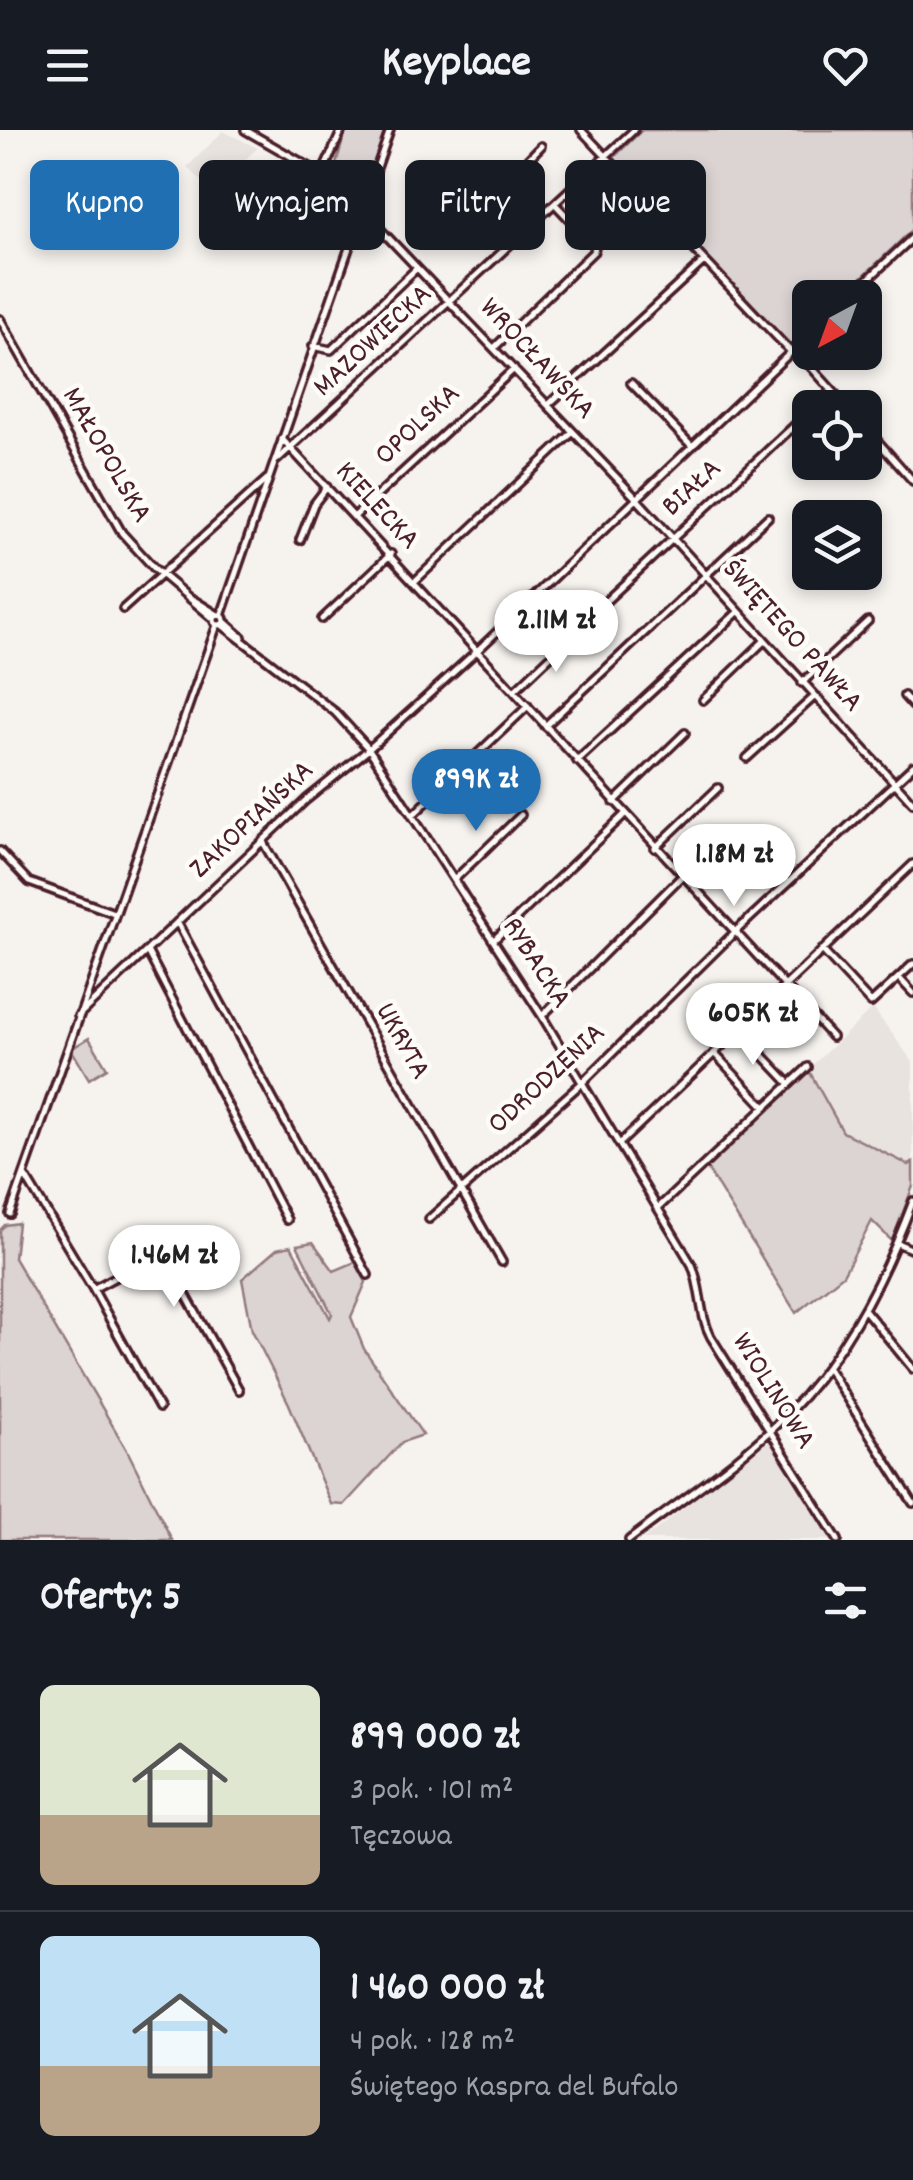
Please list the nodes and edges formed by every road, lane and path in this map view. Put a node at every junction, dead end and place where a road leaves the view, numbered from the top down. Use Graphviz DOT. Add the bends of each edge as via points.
graph roads {
  1 [pos="245,130"];
  2 [pos="342,130"];
  3 [pos="390,130"];
  4 [pos="581,130"];
  5 [pos="634,130"];
  6 [pos="541,146"];
  7 [pos="605,158"];
  8 [pos="298,160"];
  9 [pos="328,160"];
  10 [pos="380,160"];
  11 [pos="528,160"];
  12 [pos="556,204"];
  13 [pos="545,214"];
  14 [pos="385,234"];
  15 [pos="913,237"];
  16 [pos="348,250"];
  17 [pos="505,250"];
  18 [pos="704,261"];
  19 [pos="418,268"];
  20 [pos="867,280"];
  21 [pos="450,302"];
  22 [pos="0,320"];
  23 [pos="313,346"];
  24 [pos="494,348"];
  25 [pos="792,350"];
  26 [pos="514,369"];
  27 [pos="812,370"];
  28 [pos="631,383"];
  29 [pos="832,390"];
  30 [pos="548,405"];
  31 [pos="792,428"];
  32 [pos="573,432"];
  33 [pos="282,440"];
  34 [pos="692,446"];
  35 [pos="882,446"];
  36 [pos="292,449"];
  37 [pos="274,462"];
  38 [pos="269,477"];
  39 [pos="913,481"];
  40 [pos="327,487"];
  41 [pos="636,498"];
  42 [pos="354,516"];
  43 [pos="768,518"];
  44 [pos="672,539"];
  45 [pos="300,540"];
  46 [pos="391,554"];
  47 [pos="704,575"];
  48 [pos="162,576"];
  49 [pos="414,582"];
  50 [pos="607,600"];
  51 [pos="123,609"];
  52 [pos="738,612"];
  53 [pos="322,619"];
  54 [pos="219,620"];
  55 [pos="868,621"];
  56 [pos="574,634"];
  57 [pos="764,641"];
  58 [pos="478,650"];
  59 [pos="802,683"];
  60 [pos="514,691"];
  61 [pos="904,696"];
  62 [pos="814,697"];
  63 [pos="703,700"];
  64 [pos="528,706"];
  65 [pos="913,706"];
  66 [pos="546,726"];
  67 [pos="685,733"];
  68 [pos="368,749"];
  69 [pos="748,758"];
  70 [pos="578,761"];
  71 [pos="913,766"];
  72 [pos="894,784"];
  73 [pos="718,788"];
  74 [pos="614,802"];
  75 [pos="913,803"];
  76 [pos="625,814"];
  77 [pos="414,815"];
  78 [pos="521,815"];
  79 [pos="747,839"];
  80 [pos="263,842"];
  81 [pos="655,848"];
  82 [pos="0,851"];
  83 [pos="913,864"];
  84 [pos="682,878"];
  85 [pos="454,879"];
  86 [pos="788,882"];
  87 [pos="114,912"];
  88 [pos="177,922"];
  89 [pos="734,934"];
  90 [pos="493,941"];
  91 [pos="822,950"];
  92 [pos="147,951"];
  93 [pos="913,964"];
  94 [pos="899,978"];
  95 [pos="784,986"];
  96 [pos="913,993"];
  97 [pos="78,1016"];
  98 [pos="542,1016"];
  99 [pos="740,1030"];
  100 [pos="832,1037"];
  101 [pos="714,1053"];
  102 [pos="808,1067"];
  103 [pos="583,1082"];
  104 [pos="790,1084"];
  105 [pos="765,1107"];
  106 [pos="619,1144"];
  107 [pos="25,1176"];
  108 [pos="460,1192"];
  109 [pos="913,1201"];
  110 [pos="658,1208"];
  111 [pos="10,1214"];
  112 [pos="430,1218"];
  113 [pos="287,1220"];
  114 [pos="897,1243"];
  115 [pos="913,1250"];
  116 [pos="502,1262"];
  117 [pos="368,1275"];
  118 [pos="93,1289"];
  119 [pos="863,1308"];
  120 [pos="828,1367"];
  121 [pos="913,1369"];
  122 [pos="239,1390"];
  123 [pos="159,1408"];
  124 [pos="771,1430"];
  125 [pos="912,1498"];
  126 [pos="628,1540"];
  127 [pos="838,1540"];
  1 -- 8 [label="street, WROCŁAWSKA"];
  2 -- 9 [label="street"];
  3 -- 10 [label="street"];
  4 -- 7 [label="street"];
  5 -- 7 [label="street, MAZOWIECKA"];
  6 -- 11 [label="street"];
  7 -- 12 [label="street, MAZOWIECKA"];
  7 -- 18 [label="street"];
  12 -- 13 [label="street, MAZOWIECKA"];
  12 -- 24 [label="street" via="594,251"];
  14 -- 19 [label="street, WROCŁAWSKA"];
  15 -- 20 [label="street"];
  16 -- 23 [label="street"];
  17 -- 21 [label="street, MAZOWIECKA"];
  18 -- 25 [label="street"];
  18 -- 30 [label="street"];
  19 -- 21 [label="street, WROCŁAWSKA"];
  19 -- 23 [label="street" via="330,350"];
  21 -- 24 [label="street, WROCŁAWSKA"];
  21 -- 36 [label="street, MAZOWIECKA"];
  22 -- 48 [label="street, MAŁOPOLSKA" via="111,516"];
  23 -- 33 [label="street"];
  24 -- 26 [label="street, WROCŁAWSKA"];
  25 -- 34 [label="street, ZAKOPIAŃSKA"];
  26 -- 30 [label="street, WROCŁAWSKA"];
  26 -- 42 [label="street, OPOLSKA"];
  27 -- 29 [label="street"];
  28 -- 34 [label="street"];
  30 -- 32 [label="street, WROCŁAWSKA"];
  31 -- 44 [label="street, BIAŁA"];
  32 -- 41 [label="street, WROCŁAWSKA"];
  32 -- 49 [label="street"];
  33 -- 36 [label="street, KIELECKA"];
  33 -- 37 [label="street"];
  34 -- 41 [label="street, ZAKOPIAŃSKA"];
  35 -- 39 [label="street"];
  36 -- 37 [label="street, MAZOWIECKA"];
  36 -- 40 [label="street, KIELECKA"];
  37 -- 38 [label="street"];
  38 -- 48 [label="street"];
  38 -- 54 [label="street"];
  40 -- 42 [label="street, KIELECKA"];
  40 -- 45 [label="street"];
  41 -- 44 [label="street, ŚWIĘTEGO PAWŁA"];
  41 -- 58 [label="street, ZAKOPIAŃSKA"];
  42 -- 46 [label="street, KIELECKA"];
  43 -- 47 [label="street"];
  44 -- 47 [label="street, ŚWIĘTEGO PAWŁA"];
  44 -- 50 [label="street, BIAŁA"];
  46 -- 49 [label="street, KIELECKA"];
  46 -- 53 [label="street"];
  47 -- 52 [label="street, ŚWIĘTEGO PAWŁA"];
  47 -- 66 [label="street"];
  48 -- 51 [label="street"];
  48 -- 54 [label="street, MAŁOPOLSKA"];
  49 -- 58 [label="street, KIELECKA"];
  52 -- 57 [label="street, ŚWIĘTEGO PAWŁA"];
  52 -- 70 [label="street"];
  54 -- 68 [label="street, MAŁOPOLSKA" via="336,712"];
  54 -- 87 [label="street"];
  55 -- 59 [label="street"];
  56 -- 60 [label="street"];
  57 -- 59 [label="street, ŚWIĘTEGO PAWŁA"];
  57 -- 63 [label="street"];
  58 -- 60 [label="street, KIELECKA"];
  58 -- 68 [label="street, ZAKOPIAŃSKA"];
  59 -- 62 [label="street, ŚWIĘTEGO PAWŁA"];
  60 -- 64 [label="street, KIELECKA"];
  61 -- 65 [label="street"];
  62 -- 69 [label="street"];
  62 -- 72 [label="street, ŚWIĘTEGO PAWŁA"];
  64 -- 66 [label="street, KIELECKA"];
  64 -- 77 [label="street"];
  66 -- 70 [label="street, KIELECKA"];
  67 -- 74 [label="street"];
  68 -- 77 [label="street, RYBACKA"];
  68 -- 80 [label="street, ZAKOPIAŃSKA"];
  70 -- 74 [label="street, KIELECKA"];
  71 -- 72 [label="street, ODRODZENIA"];
  72 -- 75 [label="street, ŚWIĘTEGO PAWŁA"];
  72 -- 86 [label="street, ODRODZENIA"];
  73 -- 81 [label="street"];
  74 -- 76 [label="street, KIELECKA"];
  76 -- 81 [label="street, KIELECKA"];
  76 -- 90 [label="street"];
  77 -- 85 [label="street, RYBACKA"];
  78 -- 85 [label="street"];
  79 -- 86 [label="street"];
  80 -- 88 [label="street, ZAKOPIAŃSKA"];
  80 -- 108 [label="street, UKRYTA"];
  81 -- 84 [label="street, KIELECKA"];
  82 -- 87 [label="street" via="30,882"];
  83 -- 91 [label="street"];
  84 -- 89 [label="street, KIELECKA"];
  84 -- 98 [label="street"];
  85 -- 90 [label="street, RYBACKA"];
  86 -- 89 [label="street, ODRODZENIA"];
  87 -- 97 [label="street"];
  88 -- 92 [label="street, ZAKOPIAŃSKA"];
  88 -- 117 [label="street"];
  89 -- 95 [label="street, KIELECKA"];
  89 -- 103 [label="street, ODRODZENIA"];
  90 -- 98 [label="street, RYBACKA"];
  91 -- 94 [label="street" via="871,1003"];
  91 -- 95 [label="street"];
  92 -- 97 [label="street, ZAKOPIAŃSKA"];
  92 -- 113 [label="street"];
  93 -- 94 [label="street"];
  94 -- 96 [label="street"];
  95 -- 99 [label="street"];
  95 -- 100 [label="street, KIELECKA"];
  97 -- 107 [label="street"];
  98 -- 103 [label="street, RYBACKA"];
  99 -- 101 [label="street"];
  99 -- 104 [label="street"];
  101 -- 105 [label="street"];
  101 -- 106 [label="street"];
  102 -- 104 [label="street"];
  103 -- 106 [label="street, RYBACKA"];
  103 -- 108 [label="street, ODRODZENIA"];
  104 -- 105 [label="street"];
  105 -- 110 [label="street"];
  106 -- 110 [label="street, RYBACKA"];
  107 -- 111 [label="street"];
  107 -- 118 [label="street"];
  108 -- 112 [label="street, ODRODZENIA"];
  108 -- 116 [label="street, UKRYTA"];
  109 -- 114 [label="street"];
  110 -- 124 [label="street, WIOLINOWA" via="699,1281 707,1331"];
  114 -- 115 [label="street"];
  114 -- 119 [label="street"];
  118 -- 122 [label="street" via="162,1252"];
  118 -- 123 [label="street"];
  119 -- 120 [label="street"];
  119 -- 121 [label="street"];
  120 -- 124 [label="street"];
  120 -- 125 [label="street"];
  124 -- 126 [label="street"];
  124 -- 127 [label="street, WIOLINOWA"];
}
